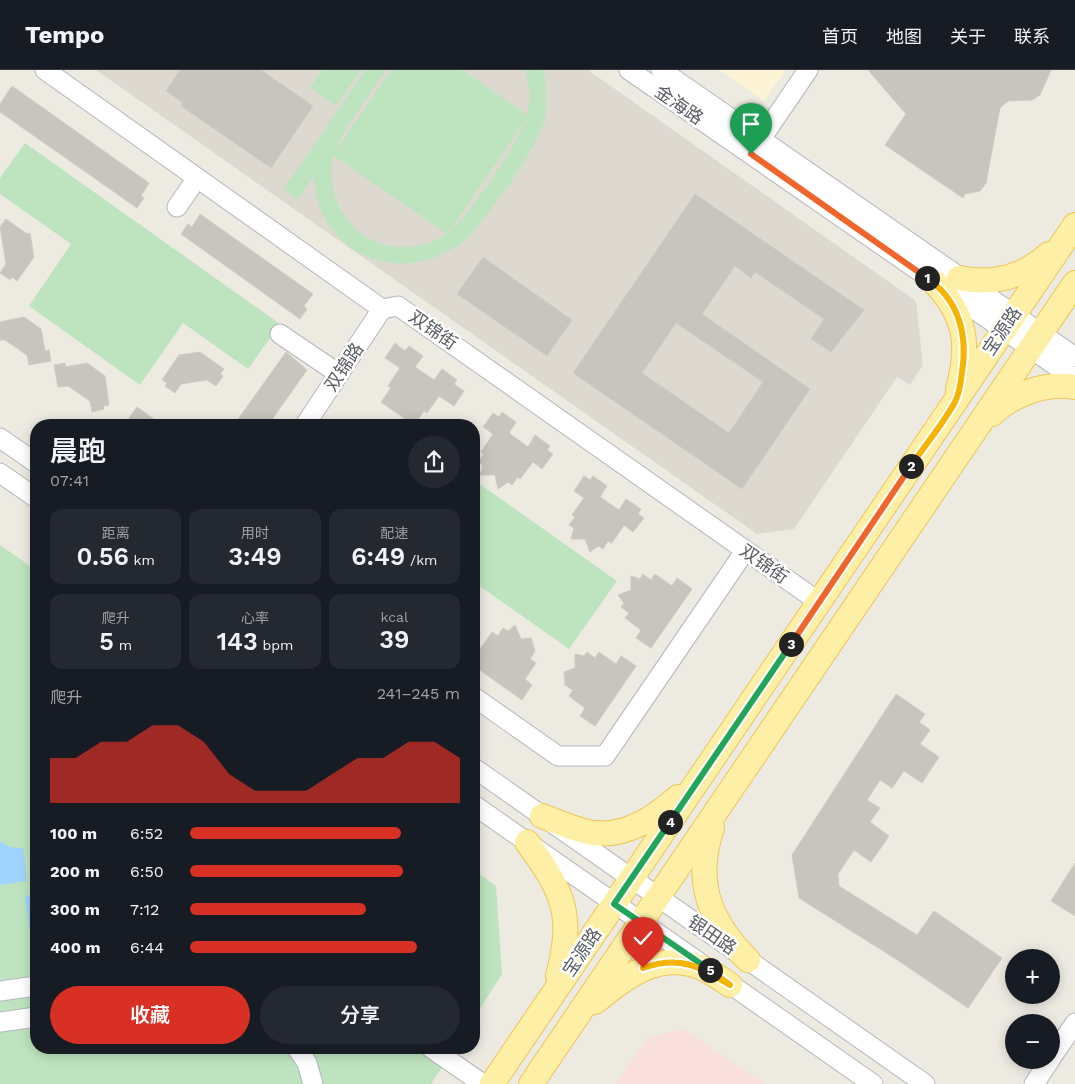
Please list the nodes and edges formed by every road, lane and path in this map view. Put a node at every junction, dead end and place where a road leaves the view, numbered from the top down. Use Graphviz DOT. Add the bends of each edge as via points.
graph roads {
  1 [pos="45,70"];
  2 [pos="629,70"];
  3 [pos="661,70"];
  4 [pos="808,70"];
  5 [pos="761,139"];
  6 [pos="198,178"];
  7 [pos="177,207"];
  8 [pos="1070,233"];
  9 [pos="959,278"];
  10 [pos="935,283"];
  11 [pos="1075,283"];
  12 [pos="382,309"];
  13 [pos="1008,322"];
  14 [pos="280,334"];
  15 [pos="1035,341"];
  16 [pos="1075,357"];
  17 [pos="339,374"];
  18 [pos="1075,379"];
  19 [pos="1075,387"];
  20 [pos="955,401"];
  21 [pos="309,419"];
  22 [pos="978,427"];
  23 [pos="0,438"];
  24 [pos="30,459"];
  25 [pos="0,473"];
  26 [pos="30,494"];
  27 [pos="745,551"];
  28 [pos="819,602"];
  29 [pos="480,701"];
  30 [pos="480,772"];
  31 [pos="697,782"];
  32 [pos="720,807"];
  33 [pos="480,810"];
  34 [pos="542,816"];
  35 [pos="527,842"];
  36 [pos="632,878"];
  37 [pos="658,897"];
  38 [pos="614,904"];
  39 [pos="641,922"];
  40 [pos="748,960"];
  41 [pos="730,985"];
  42 [pos="30,987"];
  43 [pos="8,990"];
  44 [pos="555,992"];
  45 [pos="28,1019"];
  46 [pos="0,1022"];
  47 [pos="1075,1023"];
  48 [pos="568,1030"];
  49 [pos="1060,1046"];
  50 [pos="301,1054"];
  51 [pos="439,1054"];
  52 [pos="1044,1069"];
  53 [pos="313,1084"];
  54 [pos="483,1084"];
  55 [pos="492,1084"];
  56 [pos="531,1084"];
  57 [pos="873,1084"];
  58 [pos="926,1084"];
  59 [pos="1034,1084"];
  1 -- 6 [label="street"];
  2 -- 10 [label="street, 金海路"];
  3 -- 5 [label="street, 金海路"];
  4 -- 5 [label="street"];
  5 -- 9 [label="street, 金海路"];
  6 -- 7 [label="street"];
  6 -- 12 [label="street"];
  8 -- 9 [label="main road" via="1039,263 1015,276 985,282"];
  8 -- 13 [label="main road, 宝源路"];
  9 -- 13 [label="street, 金海路"];
  10 -- 13 [label="street, 金海路"];
  10 -- 20 [label="main road" via="956,309 963,332 964,364"];
  11 -- 15 [label="main road, 宝源路"];
  12 -- 17 [label="street, 双锦路"];
  12 -- 27 [label="street, 双锦街" via="398,306"];
  13 -- 15 [label="street, 金海路"];
  13 -- 20 [label="main road, 宝源路"];
  14 -- 17 [label="street"];
  15 -- 16 [label="street, 金海路"];
  15 -- 18 [label="street, 金海路"];
  15 -- 22 [label="main road, 宝源路"];
  17 -- 21 [label="street, 双锦路"];
  19 -- 22 [label="main road" via="1058,385 1026,393 999,407"];
  20 -- 28 [label="main road, 宝源路"];
  22 -- 32 [label="main road, 宝源路"];
  23 -- 24 [label="street"];
  25 -- 26 [label="street"];
  27 -- 28 [label="street, 双锦街"];
  27 -- 29 [label="street" via="605,756 558,756"];
  28 -- 31 [label="main road, 宝源路"];
  30 -- 34 [label="street, 银田路"];
  31 -- 34 [label="main road" via="648,820 613,833 594,833"];
  31 -- 36 [label="main road, 宝源路"];
  32 -- 37 [label="main road, 宝源路"];
  32 -- 40 [label="main road" via="706,846 706,889 718,923"];
  33 -- 35 [label="street, 银田路"];
  34 -- 36 [label="street, 银田路"];
  35 -- 38 [label="street, 银田路"];
  35 -- 44 [label="main road" via="552,879 564,908 566,944"];
  36 -- 37 [label="street, 银田路"];
  36 -- 38 [label="main road, 宝源路"];
  37 -- 39 [label="main road, 宝源路"];
  37 -- 40 [label="street, 银田路"];
  38 -- 39 [label="street, 银田路"];
  38 -- 44 [label="main road, 宝源路"];
  39 -- 41 [label="street, 银田路"];
  39 -- 48 [label="main road, 宝源路"];
  40 -- 58 [label="street, 银田路"];
  41 -- 48 [label="main road" via="700,967 659,962 626,978"];
  41 -- 57 [label="street, 银田路"];
  42 -- 43 [label="street"];
  43 -- 45 [label="street"];
  44 -- 55 [label="main road, 宝源路"];
  45 -- 46 [label="street"];
  47 -- 49 [label="street"];
  48 -- 56 [label="main road, 宝源路"];
  50 -- 53 [label="street"];
  51 -- 54 [label="street"];
  52 -- 59 [label="street"];
}
